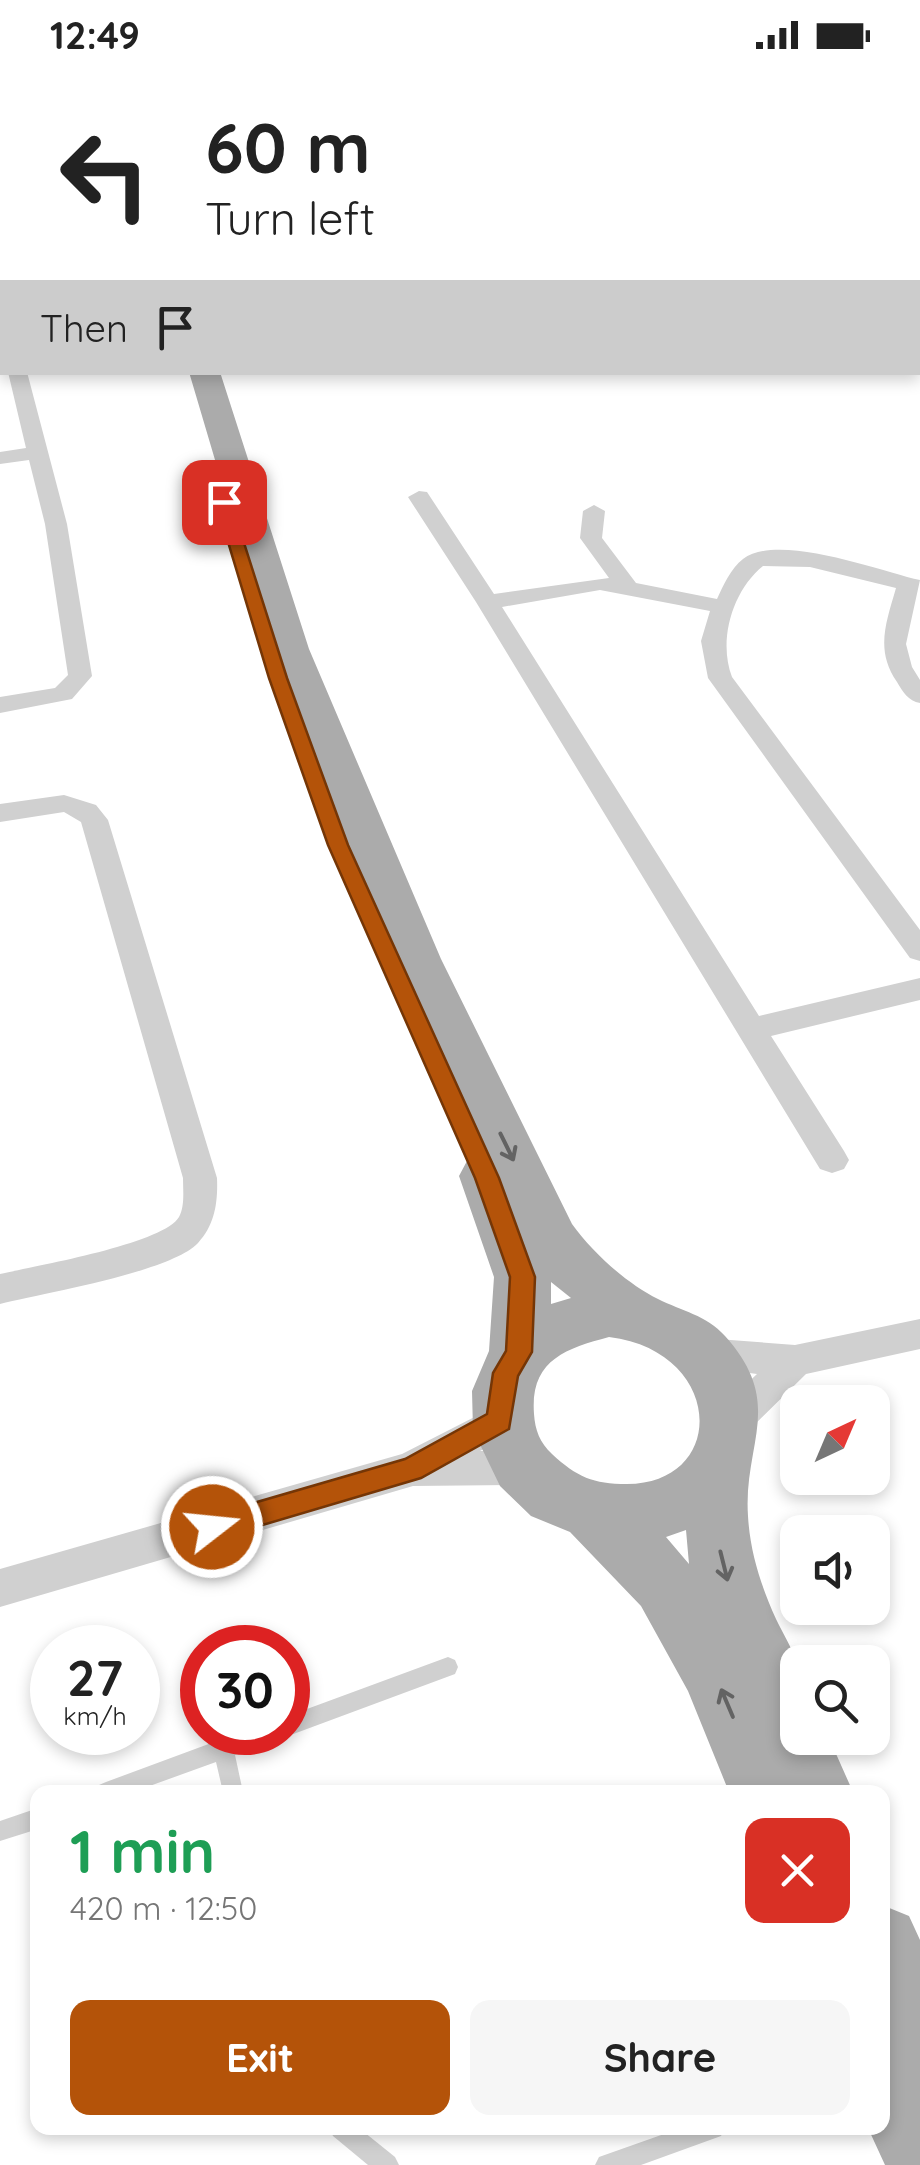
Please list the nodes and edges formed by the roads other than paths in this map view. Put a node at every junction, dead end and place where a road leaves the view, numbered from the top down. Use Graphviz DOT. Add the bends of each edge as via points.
graph roads {
  1 [pos="18,375"];
  2 [pos="186,375"];
  3 [pos="205,375"];
  4 [pos="40,452"];
  5 [pos="0,458"];
  6 [pos="419,497"];
  7 [pos="594,510"];
  8 [pos="626,585"];
  9 [pos="914,586"];
  10 [pos="488,602"];
  11 [pos="724,607"];
  12 [pos="920,696"];
  13 [pos="0,705"];
  14 [pos="0,813"];
  15 [pos="920,951"];
  16 [pos="920,989"];
  17 [pos="752,1030"];
  18 [pos="832,1160"];
  19 [pos="0,1289"];
  20 [pos="635,1315"];
  21 [pos="920,1334"];
  22 [pos="519,1352"];
  23 [pos="704,1354"];
  24 [pos="795,1361"];
  25 [pos="510,1444"];
  26 [pos="724,1446"];
  27 [pos="411,1469"];
  28 [pos="593,1512"];
  29 [pos="0,1588"];
  30 [pos="448,1667"];
  31 [pos="310,1718"];
  32 [pos="208,1755"];
  33 [pos="225,1755"];
  34 [pos="125,1785"];
  35 [pos="232,1785"];
  36 [pos="762,1785"];
  37 [pos="814,1785"];
  38 [pos="30,1821"];
  39 [pos="0,1831"];
  40 [pos="890,1961"];
  41 [pos="920,2030"];
  42 [pos="890,2085"];
  43 [pos="350,2135"];
  44 [pos="693,2135"];
  45 [pos="920,2149"];
  46 [pos="387,2165"];
  47 [pos="607,2165"];
  1 -- 4 [label="street"];
  2 -- 22 [label="main road" via="278,678 338,845 513,1246 523,1277"];
  3 -- 20 [label="main road, one-way" via="290,649 416,958 550,1239 569,1264"];
  4 -- 5 [label="street"];
  4 -- 13 [label="street" via="80,676 63,694"];
  6 -- 10 [label="street"];
  7 -- 8 [label="street" via="591,538"];
  8 -- 10 [label="street" via="576,586"];
  8 -- 11 [label="street"];
  9 -- 11 [label="street" via="771,556 749,564"];
  9 -- 12 [label="street" via="892,650 894,663"];
  10 -- 17 [label="street"];
  11 -- 15 [label="street" via="712,638 720,678"];
  14 -- 19 [label="street" via="78,804 94,820 200,1178 202,1208 186,1236 167,1248"];
  16 -- 17 [label="street"];
  17 -- 18 [label="street"];
  20 -- 22 [label="main road" via="609,1312 557,1322"];
  20 -- 23 [label="main road" via="684,1336"];
  21 -- 24 [label="street"];
  22 -- 25 [label="main road" via="500,1396"];
  23 -- 24 [label="street"];
  23 -- 26 [label="main road" via="728,1398"];
  24 -- 26 [label="street"];
  25 -- 27 [label="street"];
  25 -- 27 [label="street"];
  25 -- 28 [label="main road" via="540,1487"];
  26 -- 28 [label="main road" via="700,1488 678,1504 651,1513"];
  26 -- 37 [label="main road, one-way" via="716,1516 722,1564"];
  27 -- 29 [label="street"];
  36 -- 28 [label="main road, one-way" via="710,1662 672,1594"];
  30 -- 31 [label="lane"];
  32 -- 34 [label="lane"];
  33 -- 35 [label="lane"];
  38 -- 39 [label="lane"];
  40 -- 41 [label="main road"];
  42 -- 45 [label="main road"];
  43 -- 46 [label="lane"];
  44 -- 47 [label="lane"];
}
